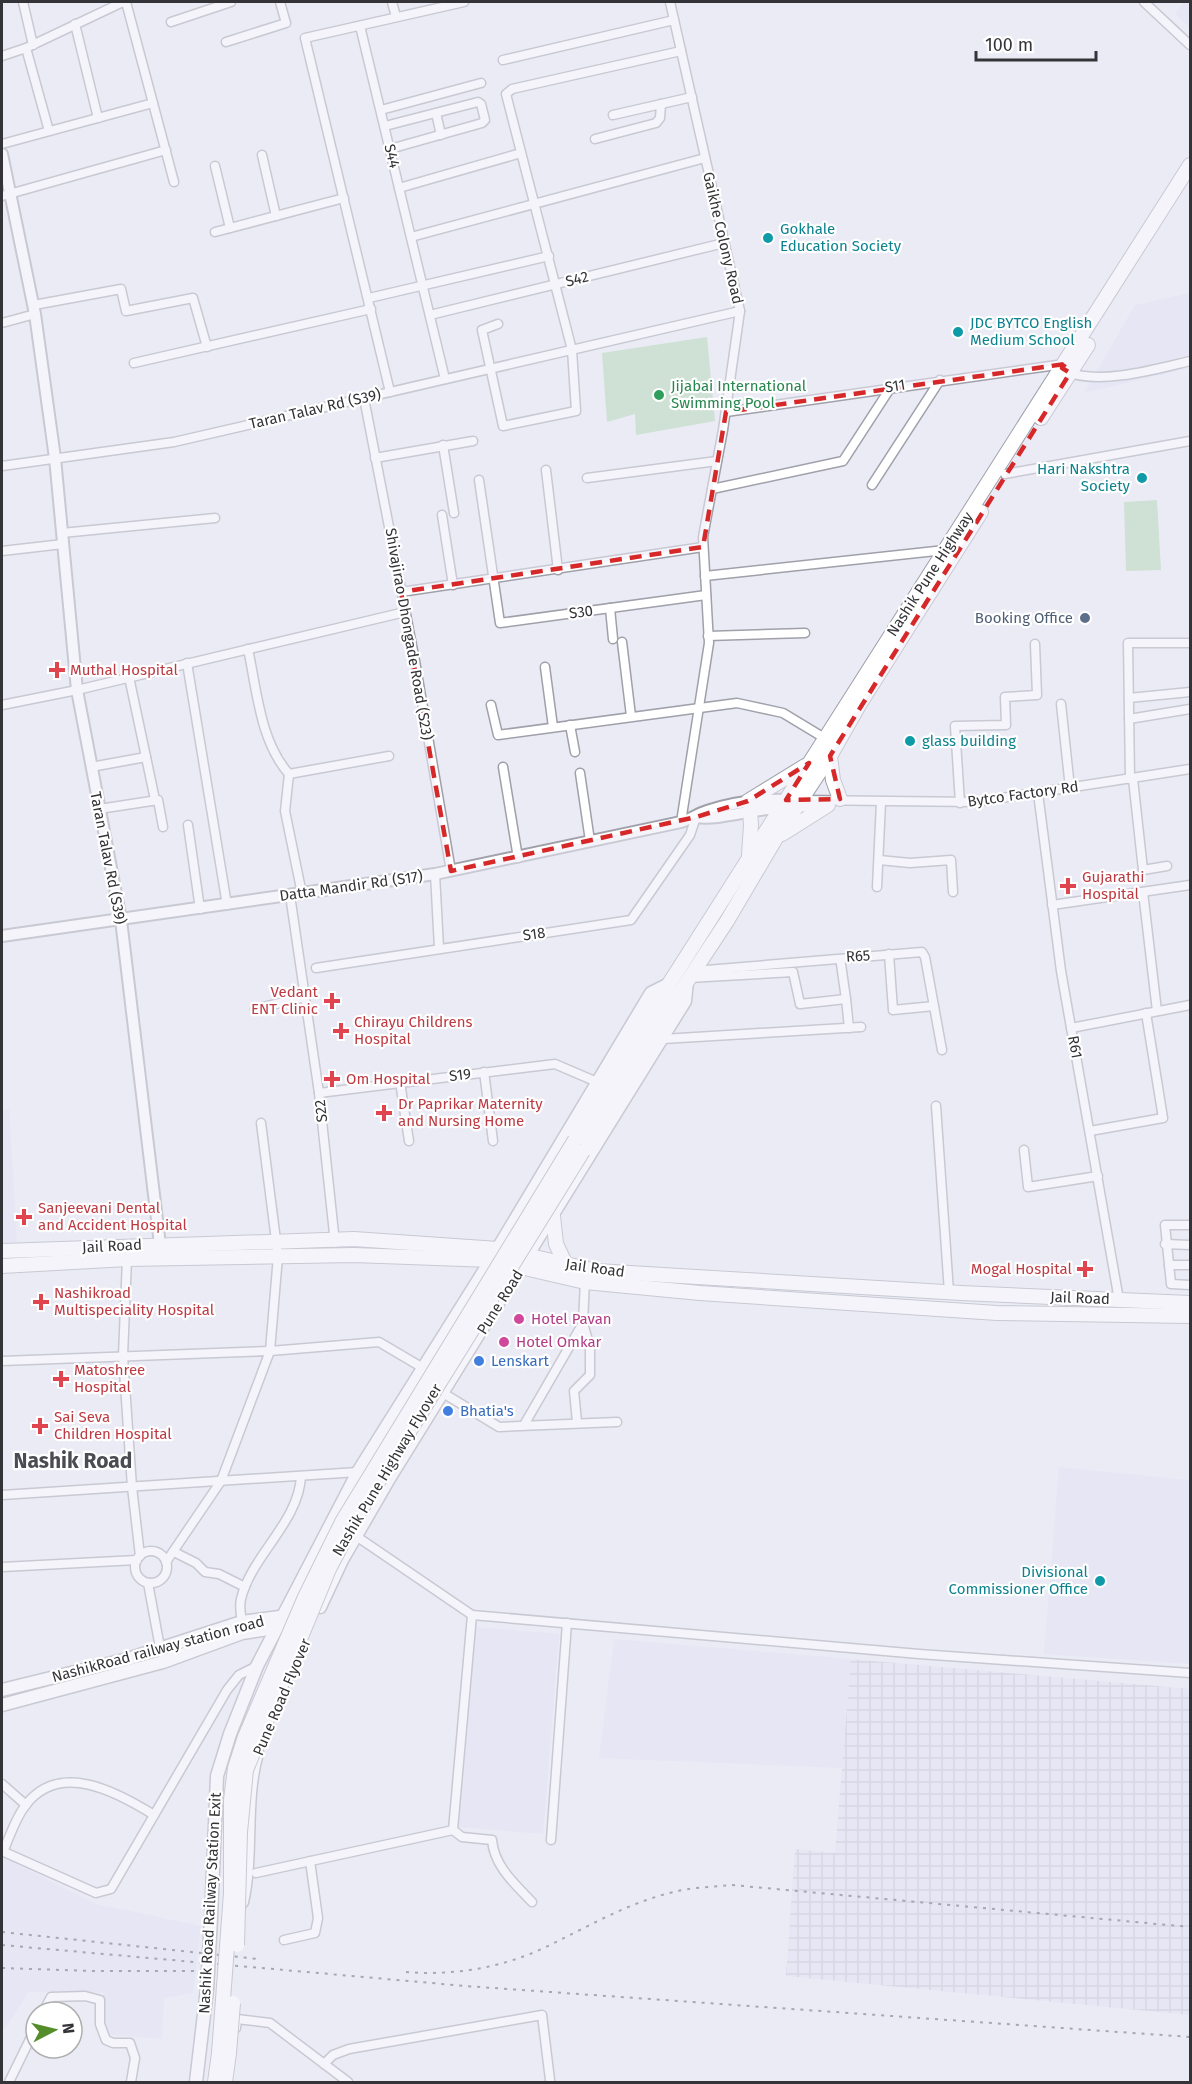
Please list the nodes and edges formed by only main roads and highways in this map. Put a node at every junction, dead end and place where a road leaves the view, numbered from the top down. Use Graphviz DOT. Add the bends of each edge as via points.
graph roads {
  1 [pos="1191,165"];
  2 [pos="1191,181"];
  3 [pos="1065,369"];
  4 [pos="830,756"];
  5 [pos="810,762"];
  6 [pos="791,804"];
  7 [pos="776,838"];
  8 [pos="748,860"];
  9 [pos="690,977"];
  10 [pos="669,984"];
  11 [pos="579,1145"];
  12 [pos="554,1216"];
  13 [pos="2,1251"];
  14 [pos="494,1254"];
  15 [pos="526,1262"];
  16 [pos="566,1265"];
  17 [pos="2,1266"];
  18 [pos="583,1277"];
  19 [pos="1191,1303"];
  20 [pos="1191,1316"];
  21 [pos="315,1619"];
  22 [pos="280,1622"];
  23 [pos="162,1656"];
  24 [pos="2,1690"];
  25 [pos="2,1705"];
  26 [pos="240,1912"];
  27 [pos="224,2053"];
  28 [pos="196,2082"];
  29 [pos="215,2082"];
  30 [pos="225,2082"];
  1 -- 3 [label="main road, Nashik Pune Highway"];
  2 -- 3 [label="main road, Nashik Pune Highway"];
  3 -- 4 [label="main road, Nashik Pune Highway" via="1005,474"];
  3 -- 5 [label="main road, Nashik Pune Highway"];
  4 -- 6 [label="main road, Nashik Pune Highway"];
  4 -- 7 [label="main road" via="834,802"];
  5 -- 6 [label="main road, Nashik Pune Highway"];
  5 -- 8 [label="main road" via="749,806 752,825"];
  6 -- 7 [label="main road, Nashik Pune Highway"];
  6 -- 8 [label="main road, Nashik Pune Highway"];
  7 -- 9 [label="main road, Nashik Pune Highway"];
  8 -- 10 [label="main road, Nashik Pune Highway"];
  9 -- 11 [label="main road, Nashik Pune Highway Flyover"];
  9 -- 12 [label="main road, Pune Road" via="686,1001"];
  10 -- 11 [label="main road, Nashik Pune Highway Flyover"];
  10 -- 14 [label="main road, Nashik Road Railway Station Exit" via="651,993"];
  11 -- 26 [label="main road, Nashik Pune Highway Flyover, bridge" via="329,1569 246,1770 240,1832"];
  11 -- 27 [label="main road, Nashik Pune Highway Flyover, bridge" via="342,1522 245,1737 235,1768 231,1800"];
  12 -- 15 [label="main road, Pune Road"];
  12 -- 16 [label="main road" via="556,1244"];
  13 -- 14 [label="main road, Jail Road" via="335,1240"];
  14 -- 15 [label="main road, Jail Road"];
  14 -- 17 [label="main road, Jail Road" via="127,1259"];
  14 -- 22 [label="main road, Nashik Road Railway Station Exit" via="358,1472"];
  15 -- 16 [label="main road, Jail Road"];
  15 -- 18 [label="main road, Jail Road"];
  15 -- 21 [label="main road, Pune Road" via="356,1536"];
  16 -- 18 [label="main road, Jail Road"];
  18 -- 19 [label="main road, Jail Road"];
  18 -- 20 [label="main road" via="700,1293 997,1313"];
  21 -- 22 [label="main road"];
  21 -- 26 [label="main road, Pune Road Flyover" via="256,1755 248,1802 252,1874"];
  22 -- 23 [label="main road"];
  22 -- 23 [label="main road, NashikRoad railway station road" via="242,1622"];
  22 -- 28 [label="main road, Nashik Road Railway Station Exit, bridge" via="256,1666 217,1776 207,1989"];
  23 -- 24 [label="main road, NashikRoad railway station road"];
  23 -- 25 [label="main road"];
  26 -- 27 [label="main road, Nashik Pune Highway Flyover, bridge"];
  27 -- 29 [label="main road, Nashik Pune Highway Flyover"];
  27 -- 30 [label="main road, Nashik Pune Highway Flyover"];
}
